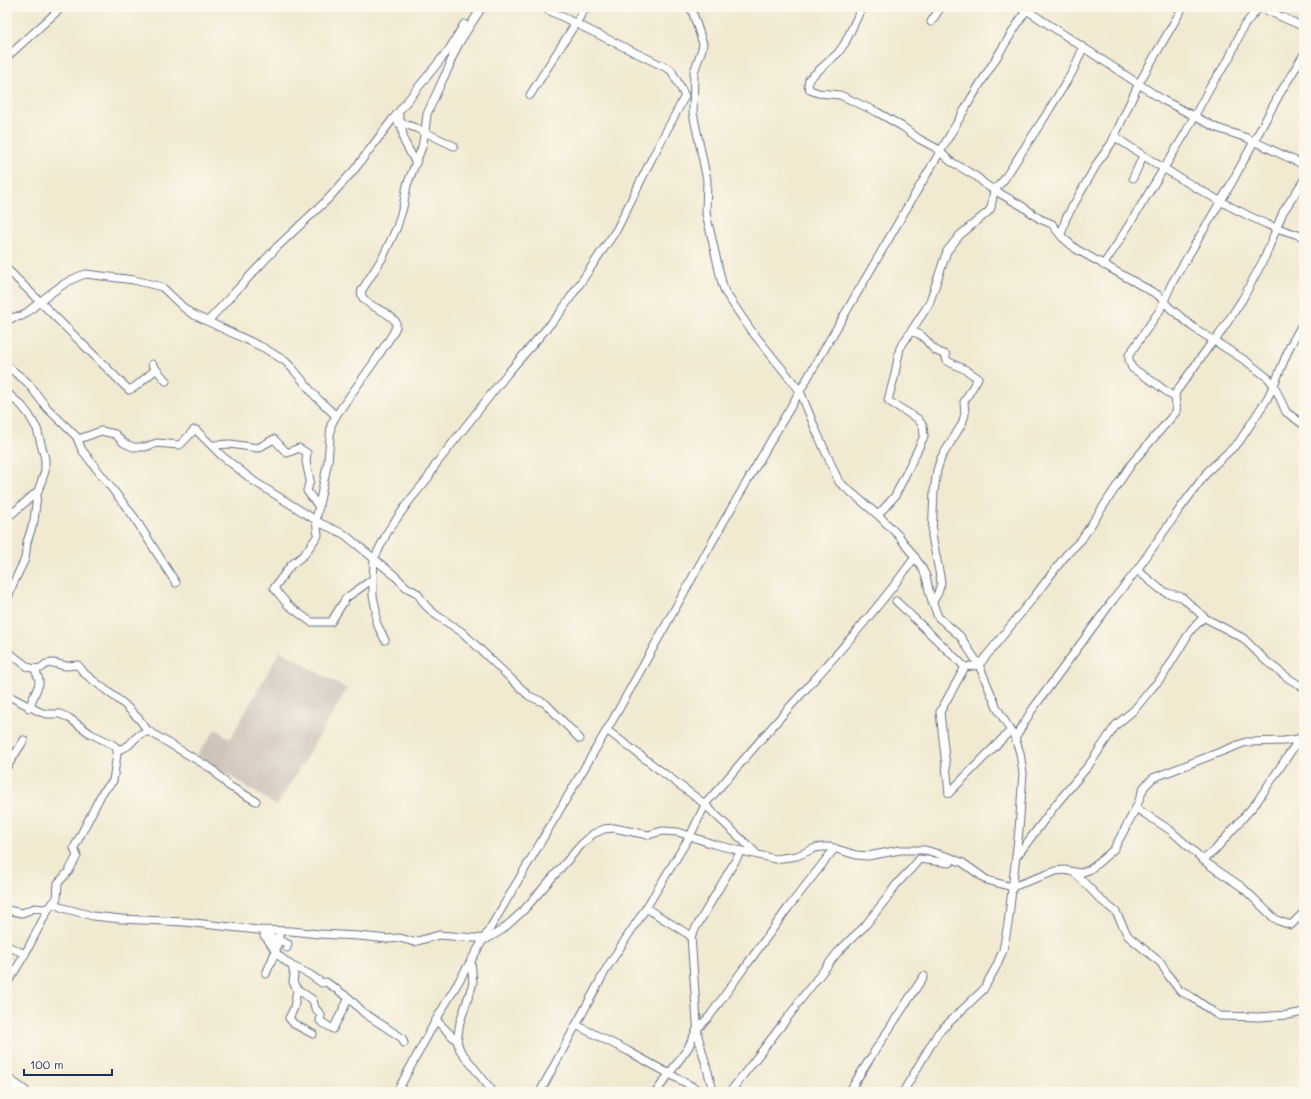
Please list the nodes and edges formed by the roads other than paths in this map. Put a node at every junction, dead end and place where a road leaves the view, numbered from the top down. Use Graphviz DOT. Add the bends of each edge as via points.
graph roads {
  1 [pos="62,7"];
  2 [pos="478,7"];
  3 [pos="482,7"];
  4 [pos="542,7"];
  5 [pos="586,7"];
  6 [pos="691,7"];
  7 [pos="862,7"];
  8 [pos="941,7"];
  9 [pos="1183,7"];
  10 [pos="1259,7"];
  11 [pos="1025,8"];
  12 [pos="932,22"];
  13 [pos="576,23"];
  14 [pos="1304,27"];
  15 [pos="1083,48"];
  16 [pos="1304,54"];
  17 [pos="7,57"];
  18 [pos="1139,83"];
  19 [pos="530,95"];
  20 [pos="398,113"];
  21 [pos="1195,117"];
  22 [pos="401,123"];
  23 [pos="388,125"];
  24 [pos="425,132"];
  25 [pos="1115,137"];
  26 [pos="1254,141"];
  27 [pos="454,146"];
  28 [pos="940,152"];
  29 [pos="1143,156"];
  30 [pos="416,163"];
  31 [pos="1304,165"];
  32 [pos="1164,168"];
  33 [pos="1133,178"];
  34 [pos="1304,180"];
  35 [pos="994,190"];
  36 [pos="1220,202"];
  37 [pos="1276,228"];
  38 [pos="1061,235"];
  39 [pos="1304,237"];
  40 [pos="1103,265"];
  41 [pos="7,269"];
  42 [pos="1164,300"];
  43 [pos="41,302"];
  44 [pos="7,321"];
  45 [pos="208,321"];
  46 [pos="1304,321"];
  47 [pos="911,332"];
  48 [pos="1214,340"];
  49 [pos="7,366"];
  50 [pos="166,381"];
  51 [pos="1274,385"];
  52 [pos="800,391"];
  53 [pos="7,393"];
  54 [pos="1175,398"];
  55 [pos="336,416"];
  56 [pos="1304,425"];
  57 [pos="77,438"];
  58 [pos="214,445"];
  59 [pos="37,492"];
  60 [pos="319,507"];
  61 [pos="878,515"];
  62 [pos="7,518"];
  63 [pos="316,520"];
  64 [pos="915,557"];
  65 [pos="374,559"];
  66 [pos="1137,570"];
  67 [pos="373,579"];
  68 [pos="176,583"];
  69 [pos="896,601"];
  70 [pos="7,602"];
  71 [pos="932,603"];
  72 [pos="1204,617"];
  73 [pos="385,640"];
  74 [pos="7,650"];
  75 [pos="979,665"];
  76 [pos="965,667"];
  77 [pos="35,669"];
  78 [pos="1304,688"];
  79 [pos="7,695"];
  80 [pos="29,708"];
  81 [pos="1011,730"];
  82 [pos="148,731"];
  83 [pos="608,731"];
  84 [pos="1304,732"];
  85 [pos="1016,738"];
  86 [pos="580,739"];
  87 [pos="1298,739"];
  88 [pos="24,740"];
  89 [pos="117,750"];
  90 [pos="7,767"];
  91 [pos="256,801"];
  92 [pos="706,803"];
  93 [pos="1136,808"];
  94 [pos="690,836"];
  95 [pos="835,848"];
  96 [pos="741,851"];
  97 [pos="755,852"];
  98 [pos="1016,856"];
  99 [pos="952,859"];
  100 [pos="1203,860"];
  101 [pos="1075,873"];
  102 [pos="1012,887"];
  103 [pos="51,906"];
  104 [pos="646,908"];
  105 [pos="7,910"];
  106 [pos="1304,912"];
  107 [pos="258,930"];
  108 [pos="280,931"];
  109 [pos="291,931"];
  110 [pos="692,936"];
  111 [pos="266,937"];
  112 [pos="278,940"];
  113 [pos="484,940"];
  114 [pos="7,946"];
  115 [pos="276,950"];
  116 [pos="25,954"];
  117 [pos="471,960"];
  118 [pos="292,966"];
  119 [pos="266,974"];
  120 [pos="924,976"];
  121 [pos="7,984"];
  122 [pos="297,989"];
  123 [pos="349,998"];
  124 [pos="1304,1012"];
  125 [pos="436,1020"];
  126 [pos="576,1025"];
  127 [pos="697,1029"];
  128 [pos="313,1034"];
  129 [pos="457,1041"];
  130 [pos="404,1043"];
  131 [pos="669,1073"];
  132 [pos="7,1079"];
  133 [pos="25,1092"];
  134 [pos="397,1092"];
  135 [pos="492,1092"];
  136 [pos="540,1092"];
  137 [pos="656,1092"];
  138 [pos="702,1092"];
  139 [pos="711,1092"];
  140 [pos="730,1092"];
  141 [pos="849,1092"];
  142 [pos="903,1092"];
  1 -- 17 [label="street"];
  2 -- 20 [label="street" via="450,48"];
  3 -- 24 [label="street" via="462,39 437,90 426,116"];
  4 -- 13 [label="street"];
  5 -- 13 [label="street"];
  6 -- 52 [label="street" via="703,47 694,72 692,113 707,180 706,213 722,283 750,329"];
  7 -- 28 [label="street" via="838,53 808,79 809,89 849,99 903,127"];
  8 -- 12 [label="street"];
  9 -- 18 [label="street"];
  10 -- 14 [label="street"];
  10 -- 21 [label="street" via="1243,27 1229,59 1210,87"];
  11 -- 15 [label="street"];
  11 -- 28 [label="street"];
  13 -- 19 [label="street"];
  13 -- 65 [label="street" via="670,70 685,96 616,229 569,300 436,464 388,531"];
  15 -- 18 [label="street"];
  15 -- 35 [label="street" via="1073,71 1046,115 1003,181"];
  16 -- 26 [label="street"];
  18 -- 21 [label="street" via="1163,100"];
  18 -- 25 [label="street"];
  20 -- 22 [label="street"];
  20 -- 23 [label="street"];
  21 -- 26 [label="street"];
  21 -- 32 [label="street"];
  22 -- 23 [label="street"];
  22 -- 24 [label="street"];
  22 -- 30 [label="street" via="404,141"];
  23 -- 45 [label="street" via="355,169 328,199 277,247"];
  24 -- 27 [label="street"];
  24 -- 30 [label="street"];
  25 -- 29 [label="street"];
  25 -- 38 [label="street" via="1066,218"];
  26 -- 31 [label="street"];
  26 -- 36 [label="street"];
  28 -- 35 [label="street"];
  28 -- 52 [label="street"];
  29 -- 32 [label="street"];
  29 -- 33 [label="street"];
  30 -- 55 [label="street" via="407,185 397,227 382,257 364,284 362,292 365,300 391,316 396,322 396,327"];
  32 -- 36 [label="street"];
  32 -- 40 [label="street"];
  34 -- 37 [label="street" via="1283,212"];
  35 -- 38 [label="street" via="1052,224"];
  35 -- 47 [label="street" via="988,212 960,235 947,251 932,297"];
  36 -- 37 [label="street"];
  36 -- 42 [label="street"];
  37 -- 39 [label="street"];
  37 -- 48 [label="street" via="1251,285"];
  38 -- 40 [label="street"];
  40 -- 42 [label="street" via="1156,293"];
  41 -- 43 [label="street"];
  42 -- 48 [label="street" via="1194,328"];
  42 -- 54 [label="street" via="1129,357 1132,368"];
  43 -- 44 [label="street" via="22,316"];
  43 -- 45 [label="street" via="66,283 80,276 92,274 160,287 187,310"];
  43 -- 50 [label="street" via="129,390 154,371 152,364"];
  45 -- 55 [label="street" via="285,361"];
  46 -- 51 [label="street" via="1290,346"];
  47 -- 61 [label="street" via="898,351 888,400 918,419 923,426 924,436 895,496"];
  47 -- 71 [label="street" via="923,336 934,349 946,355 947,360 978,378 964,402 965,414 962,424 941,458 937,470 932,536 940,571 940,584"];
  48 -- 51 [label="street"];
  48 -- 54 [label="street"];
  49 -- 57 [label="street" via="27,382 47,408"];
  51 -- 56 [label="street" via="1286,412"];
  51 -- 66 [label="street" via="1239,442 1208,471"];
  52 -- 61 [label="street" via="839,482"];
  52 -- 113 [label="street"];
  53 -- 59 [label="street" via="27,411 37,429 46,459 45,471"];
  54 -- 75 [label="street" via="1177,407 1174,414 1132,463 1081,540 1066,555"];
  55 -- 60 [label="street" via="332,425"];
  57 -- 63 [label="street" via="103,432 115,434 124,444 132,447 145,447 157,443 180,445 196,430 222,456 255,482"];
  57 -- 68 [label="street" via="82,450 134,517"];
  58 -- 60 [label="street" via="230,444 258,448 274,439 287,453 299,448 307,453 310,480 306,491"];
  59 -- 62 [label="street"];
  59 -- 70 [label="street" via="35,518 27,542 26,559"];
  60 -- 63 [label="street"];
  61 -- 64 [label="street"];
  63 -- 65 [label="street" via="344,534"];
  63 -- 67 [label="street" via="318,535 304,555 291,565 274,588 288,605 311,622 331,622 346,598"];
  64 -- 71 [label="street" via="926,576"];
  64 -- 92 [label="street" via="892,590 846,645"];
  65 -- 67 [label="street"];
  65 -- 86 [label="street" via="417,593 436,615 462,632 529,696 545,703"];
  66 -- 72 [label="street" via="1160,589 1182,597"];
  66 -- 85 [label="street" via="1032,710"];
  67 -- 73 [label="street" via="376,622"];
  69 -- 76 [label="street"];
  71 -- 75 [label="street" via="938,617 960,636"];
  72 -- 78 [label="street" via="1243,638 1288,678"];
  72 -- 98 [label="street" via="1191,630 1163,676 1134,710 1116,725 1089,765"];
  74 -- 77 [label="street" via="28,667"];
  75 -- 76 [label="street"];
  75 -- 81 [label="street" via="994,702"];
  76 -- 81 [label="street" via="940,712 949,793"];
  77 -- 80 [label="street" via="39,684"];
  77 -- 82 [label="street" via="53,663 78,665 85,674 124,704"];
  79 -- 80 [label="street"];
  80 -- 89 [label="street" via="69,718 112,744"];
  81 -- 85 [label="street"];
  82 -- 89 [label="street"];
  82 -- 91 [label="street" via="212,769 228,786"];
  83 -- 92 [label="street"];
  84 -- 87 [label="street"];
  85 -- 98 [label="street" via="1023,773"];
  87 -- 93 [label="street" via="1284,742 1246,742 1161,774 1144,787"];
  87 -- 100 [label="street" via="1256,803"];
  88 -- 90 [label="street"];
  89 -- 103 [label="street" via="113,781 102,793 74,848 77,856 69,871 57,884 57,897"];
  92 -- 94 [label="street"];
  92 -- 97 [label="street"];
  93 -- 100 [label="street" via="1170,830"];
  93 -- 101 [label="street" via="1111,852 1089,870"];
  94 -- 96 [label="street"];
  94 -- 104 [label="street"];
  94 -- 113 [label="street" via="667,830 642,835 614,828 593,834 523,911 496,935"];
  95 -- 96 [label="street" via="818,847 797,856 775,860"];
  95 -- 99 [label="street" via="868,856 900,850 925,850"];
  95 -- 127 [label="street"];
  96 -- 110 [label="street"];
  98 -- 102 [label="street"];
  99 -- 102 [label="street" via="963,863 987,880"];
  99 -- 140 [label="street" via="950,862 919,858 864,927 838,952"];
  100 -- 106 [label="street" via="1242,887 1279,921 1291,925"];
  101 -- 102 [label="street" via="1056,871"];
  101 -- 124 [label="street" via="1116,912 1128,936 1161,963 1180,990 1216,1014 1259,1017"];
  102 -- 142 [label="street" via="1003,950 996,967 979,994 938,1033"];
  103 -- 105 [label="street" via="22,913"];
  103 -- 107 [label="street" via="93,916"];
  103 -- 116 [label="street"];
  104 -- 110 [label="street"];
  104 -- 126 [label="street" via="608,966"];
  107 -- 108 [label="street"];
  107 -- 111 [label="street"];
  108 -- 109 [label="street"];
  108 -- 112 [label="street"];
  109 -- 112 [label="street" via="287,936 288,946"];
  109 -- 113 [label="street" via="400,938 414,942 439,935"];
  110 -- 127 [label="street"];
  111 -- 112 [label="street"];
  111 -- 115 [label="street"];
  112 -- 115 [label="street"];
  113 -- 117 [label="street"];
  114 -- 116 [label="street"];
  115 -- 118 [label="street" via="278,955"];
  115 -- 119 [label="street"];
  116 -- 121 [label="street"];
  117 -- 125 [label="street"];
  117 -- 129 [label="street" via="473,983 460,1022"];
  118 -- 122 [label="street" via="293,982"];
  118 -- 123 [label="street" via="322,983 326,982"];
  120 -- 141 [label="street"];
  122 -- 123 [label="street" via="313,1000 321,1015 320,1021 333,1029"];
  122 -- 128 [label="street" via="294,1008 289,1018 294,1024"];
  123 -- 130 [label="street" via="364,1012 402,1038"];
  125 -- 129 [label="street"];
  125 -- 134 [label="street"];
  126 -- 131 [label="street"];
  126 -- 136 [label="street"];
  127 -- 131 [label="street" via="688,1048"];
  127 -- 139 [label="street" via="712,1087"];
  129 -- 135 [label="street" via="460,1050"];
  131 -- 137 [label="street"];
  131 -- 138 [label="street"];
  132 -- 133 [label="main road"];
}
